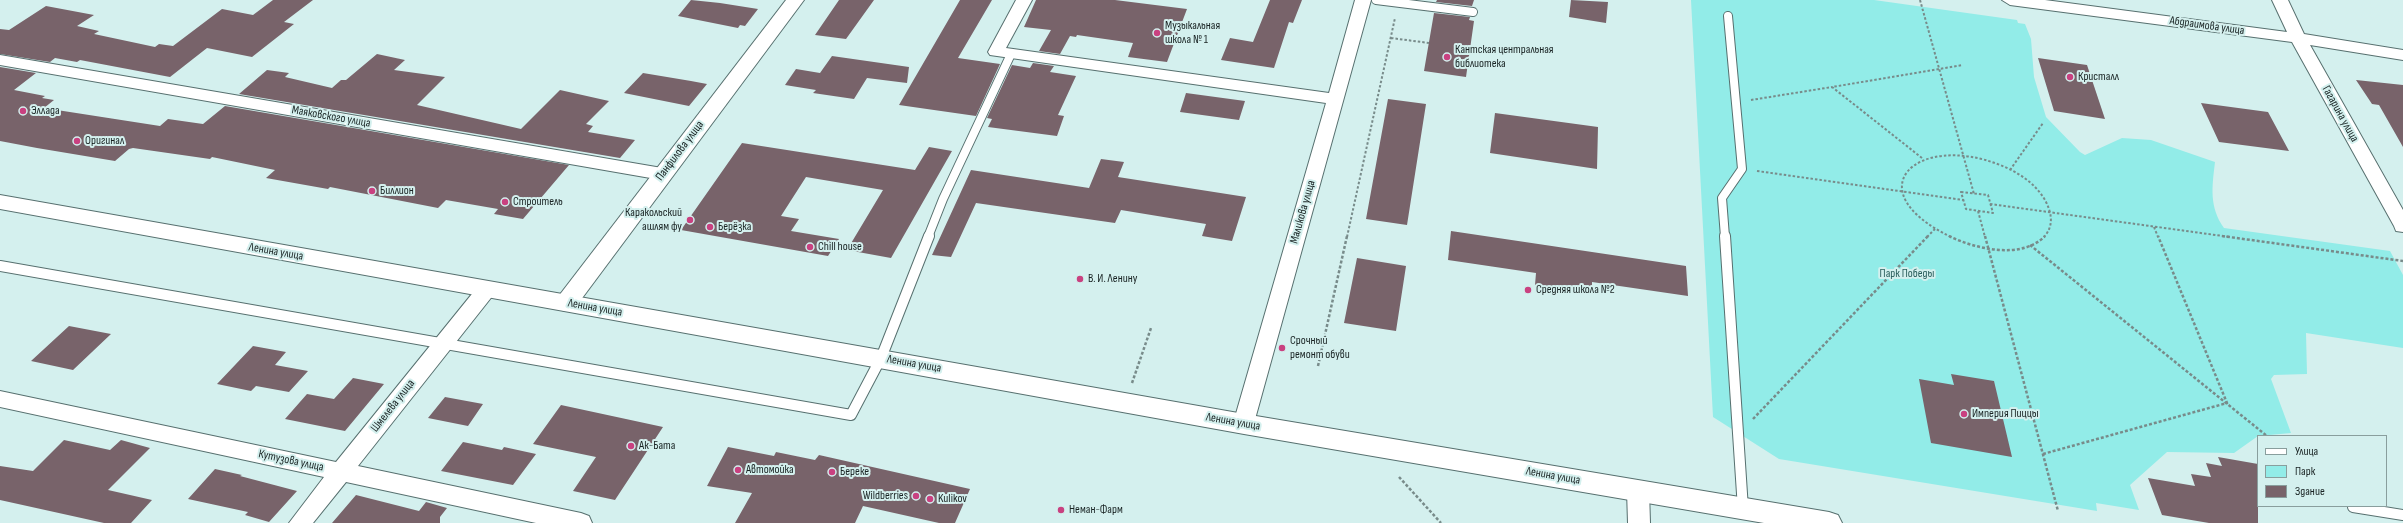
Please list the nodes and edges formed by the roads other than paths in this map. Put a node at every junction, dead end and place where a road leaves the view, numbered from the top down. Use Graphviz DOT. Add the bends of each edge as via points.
graph roads {
  1 [pos="794,0"];
  2 [pos="1024,0"];
  3 [pos="1363,0"];
  4 [pos="1376,0"];
  5 [pos="2010,0"];
  6 [pos="2280,0"];
  7 [pos="1473,12"];
  8 [pos="1728,16"];
  9 [pos="2298,38"];
  10 [pos="1011,54"];
  11 [pos="2403,55"];
  12 [pos="0,60"];
  13 [pos="1335,98"];
  14 [pos="662,174"];
  15 [pos="0,202"];
  16 [pos="2403,226"];
  17 [pos="0,266"];
  18 [pos="487,289"];
  19 [pos="566,303"];
  20 [pos="443,343"];
  21 [pos="881,358"];
  22 [pos="0,399"];
  23 [pos="1244,424"];
  24 [pos="341,472"];
  25 [pos="1638,490"];
  26 [pos="2359,507"];
  27 [pos="1743,508"];
  28 [pos="2403,515"];
  29 [pos="300,523"];
  30 [pos="581,523"];
  31 [pos="1639,523"];
  32 [pos="1829,523"];
  1 -- 14 [label="main road, Панфилова улица"];
  2 -- 10 [label="street" via="996,52"];
  3 -- 13 [label="street, Маликова улица"];
  4 -- 7 [label="lane"];
  5 -- 9 [label="street, Абдраимова улица"];
  6 -- 9 [label="street, Гагарина улица"];
  8 -- 27 [label="lane" via="1742,169 1722,198"];
  9 -- 11 [label="street, Абдраимова улица"];
  9 -- 16 [label="street, Гагарина улица"];
  10 -- 13 [label="street"];
  10 -- 21 [label="lane" via="943,199"];
  12 -- 14 [label="street, Маяковского улица"];
  13 -- 23 [label="street, Маликова улица"];
  14 -- 19 [label="main road, Панфилова улица"];
  15 -- 18 [label="main road, Ленина улица"];
  17 -- 20 [label="lane"];
  18 -- 19 [label="main road, Ленина улица"];
  18 -- 20 [label="street, Шмелева улица"];
  19 -- 21 [label="main road, Ленина улица"];
  20 -- 21 [label="lane" via="851,415"];
  20 -- 24 [label="street, Шмелева улица"];
  21 -- 23 [label="main road, Ленина улица"];
  22 -- 24 [label="street, Кутузова улица"];
  23 -- 25 [label="main road, Ленина улица"];
  24 -- 29 [label="street, Шмелева улица"];
  24 -- 30 [label="street, Кутузова улица"];
  25 -- 27 [label="main road, Ленина улица"];
  25 -- 31 [label="street"];
  26 -- 28 [label="lane"];
  27 -- 32 [label="main road, Ленина улица"];
}
